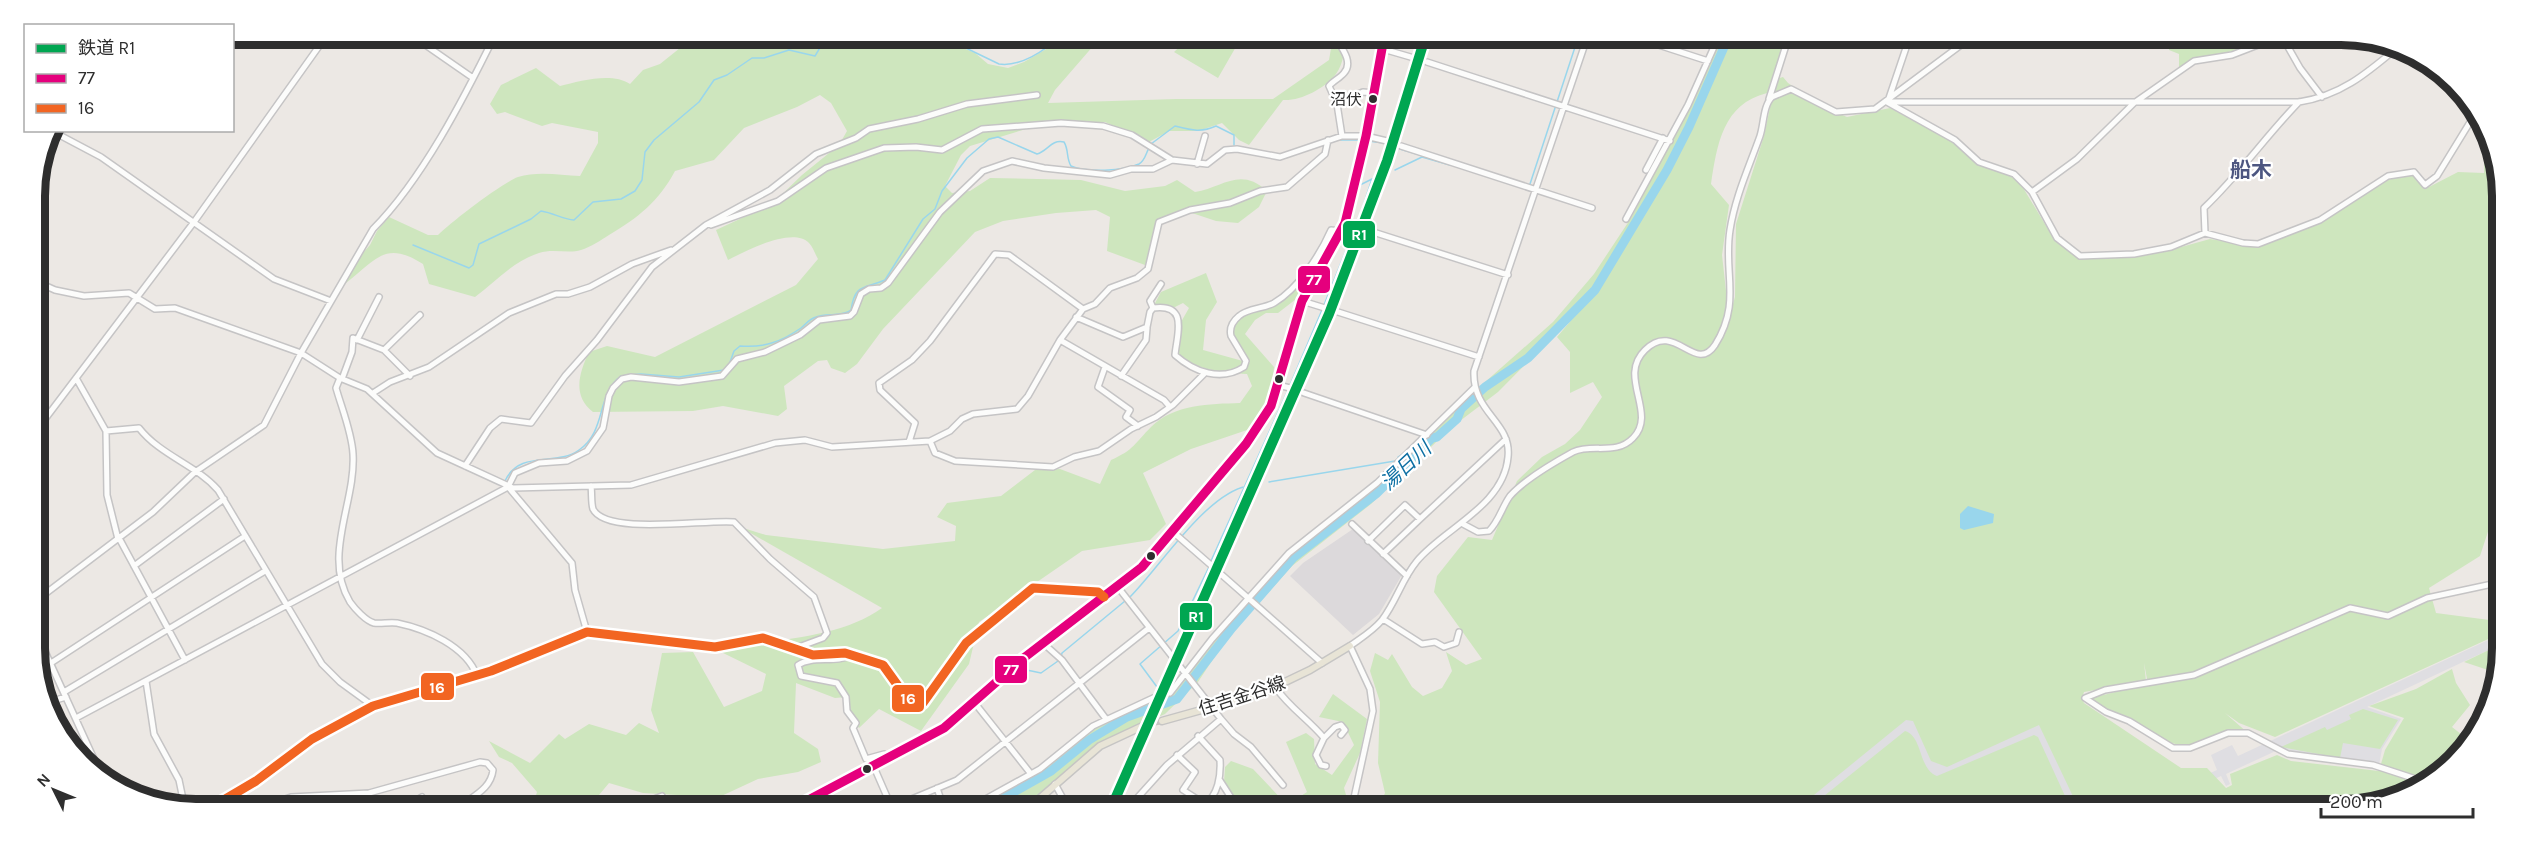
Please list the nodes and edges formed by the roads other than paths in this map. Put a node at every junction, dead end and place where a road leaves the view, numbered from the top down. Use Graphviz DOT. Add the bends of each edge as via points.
graph roads {
  1 [pos="320,45"];
  2 [pos="425,45"];
  3 [pos="490,45"];
  4 [pos="1340,45"];
  5 [pos="1383,45"];
  6 [pos="1584,45"];
  7 [pos="1659,45"];
  8 [pos="1715,45"];
  9 [pos="1786,45"];
  10 [pos="1907,45"];
  11 [pos="1961,45"];
  12 [pos="2258,45"];
  13 [pos="2287,45"];
  14 [pos="1383,49"];
  15 [pos="2391,53"];
  16 [pos="1414,58"];
  17 [pos="1708,61"];
  18 [pos="1427,62"];
  19 [pos="473,78"];
  20 [pos="1375,93"];
  21 [pos="1037,95"];
  22 [pos="2322,97"];
  23 [pos="1768,100"];
  24 [pos="1887,102"];
  25 [pos="2299,102"];
  26 [pos="2134,103"];
  27 [pos="1338,104"];
  28 [pos="1560,104"];
  29 [pos="2471,120"];
  30 [pos="58,134"];
  31 [pos="1205,136"];
  32 [pos="1342,136"];
  33 [pos="1366,136"];
  34 [pos="1663,138"];
  35 [pos="1328,140"];
  36 [pos="1670,141"];
  37 [pos="1391,142"];
  38 [pos="1401,146"];
  39 [pos="1172,160"];
  40 [pos="1197,164"];
  41 [pos="1646,170"];
  42 [pos="1536,189"];
  43 [pos="2032,192"];
  44 [pos="1592,208"];
  45 [pos="1626,219"];
  46 [pos="194,222"];
  47 [pos="1345,223"];
  48 [pos="706,225"];
  49 [pos="1357,227"];
  50 [pos="1341,231"];
  51 [pos="1370,231"];
  52 [pos="2205,233"];
  53 [pos="674,249"];
  54 [pos="1508,275"];
  55 [pos="1161,284"];
  56 [pos="45,286"];
  57 [pos="379,297"];
  58 [pos="136,299"];
  59 [pos="331,301"];
  60 [pos="1302,301"];
  61 [pos="1153,308"];
  62 [pos="1083,309"];
  63 [pos="1328,309"];
  64 [pos="1338,312"];
  65 [pos="420,315"];
  66 [pos="1076,316"];
  67 [pos="1147,327"];
  68 [pos="357,340"];
  69 [pos="1060,340"];
  70 [pos="384,350"];
  71 [pos="301,353"];
  72 [pos="1479,357"];
  73 [pos="1105,367"];
  74 [pos="1204,374"];
  75 [pos="410,376"];
  76 [pos="1121,376"];
  77 [pos="76,378"];
  78 [pos="341,379"];
  79 [pos="1278,385"];
  80 [pos="1475,388"];
  81 [pos="1294,389"];
  82 [pos="373,393"];
  83 [pos="1304,393"];
  84 [pos="1170,407"];
  85 [pos="45,419"];
  86 [pos="1138,426"];
  87 [pos="106,431"];
  88 [pos="1427,435"];
  89 [pos="1506,439"];
  90 [pos="930,441"];
  91 [pos="909,442"];
  92 [pos="465,466"];
  93 [pos="195,472"];
  94 [pos="591,486"];
  95 [pos="508,487"];
  96 [pos="224,499"];
  97 [pos="1420,519"];
  98 [pos="1352,524"];
  99 [pos="1463,524"];
  100 [pos="245,536"];
  101 [pos="1177,536"];
  102 [pos="119,539"];
  103 [pos="1368,541"];
  104 [pos="1383,554"];
  105 [pos="134,566"];
  106 [pos="1212,566"];
  107 [pos="265,571"];
  108 [pos="1222,575"];
  109 [pos="341,576"];
  110 [pos="1407,576"];
  111 [pos="2492,584"];
  112 [pos="1117,586"];
  113 [pos="45,594"];
  114 [pos="151,597"];
  115 [pos="1104,597"];
  116 [pos="1248,597"];
  117 [pos="287,605"];
  118 [pos="1383,619"];
  119 [pos="1149,628"];
  120 [pos="168,629"];
  121 [pos="587,632"];
  122 [pos="1459,632"];
  123 [pos="1043,643"];
  124 [pos="1350,646"];
  125 [pos="796,648"];
  126 [pos="45,651"];
  127 [pos="852,654"];
  128 [pos="185,660"];
  129 [pos="51,663"];
  130 [pos="1323,663"];
  131 [pos="1185,672"];
  132 [pos="477,676"];
  133 [pos="146,681"];
  134 [pos="1079,683"];
  135 [pos="1276,688"];
  136 [pos="1170,693"];
  137 [pos="65,694"];
  138 [pos="1153,698"];
  139 [pos="54,699"];
  140 [pos="974,702"];
  141 [pos="373,706"];
  142 [pos="1211,708"];
  143 [pos="76,718"];
  144 [pos="1106,719"];
  145 [pos="1221,719"];
  146 [pos="1162,721"];
  147 [pos="1145,725"];
  148 [pos="1341,735"];
  149 [pos="1198,736"];
  150 [pos="1324,738"];
  151 [pos="1005,742"];
  152 [pos="1177,755"];
  153 [pos="94,760"];
  154 [pos="888,760"];
  155 [pos="1326,766"];
  156 [pos="874,767"];
  157 [pos="1031,774"];
  158 [pos="1220,779"];
  159 [pos="2417,779"];
  160 [pos="1055,784"];
  161 [pos="1283,785"];
  162 [pos="937,788"];
  163 [pos="662,796"];
  164 [pos="183,798"];
  165 [pos="225,799"];
  166 [pos="285,799"];
  167 [pos="469,799"];
  168 [pos="654,799"];
  169 [pos="818,799"];
  170 [pos="890,799"];
  171 [pos="910,799"];
  172 [pos="942,799"];
  173 [pos="986,799"];
  174 [pos="1039,799"];
  175 [pos="1063,799"];
  176 [pos="1136,799"];
  177 [pos="1196,799"];
  178 [pos="1210,799"];
  179 [pos="1232,799"];
  180 [pos="1354,799"];
  1 -- 46 [label="street"];
  2 -- 19 [label="street"];
  3 -- 19 [label="street"];
  4 -- 27 [label="street" via="1347,56 1346,72 1329,86"];
  5 -- 14 [label="main road"];
  6 -- 28 [label="street"];
  7 -- 17 [label="street"];
  8 -- 17 [label="street"];
  9 -- 23 [label="street"];
  10 -- 24 [label="street"];
  11 -- 24 [label="street"];
  12 -- 26 [label="street" via="2232,55 2194,61"];
  13 -- 22 [label="street"];
  14 -- 16 [label="street"];
  14 -- 20 [label="main road"];
  15 -- 22 [label="street" via="2363,78"];
  17 -- 36 [label="street"];
  18 -- 28 [label="street"];
  19 -- 59 [label="street" via="416,177 373,229"];
  20 -- 27 [label="street" via="1363,92"];
  20 -- 33 [label="main road"];
  21 -- 48 [label="street" via="967,104 869,129 816,154 770,190"];
  22 -- 25 [label="street"];
  23 -- 24 [label="street" via="1791,89 1836,112 1864,111"];
  23 -- 99 [label="street" via="1761,135 1733,214 1729,241 1732,291 1723,329 1714,346 1698,356 1670,339 1656,341 1640,355 1634,368 1641,425 1633,439 1617,448 1578,450 1559,461 1511,496 1489,531 1478,532"];
  24 -- 26 [label="street"];
  24 -- 43 [label="street" via="1955,140 1979,162 2014,174"];
  25 -- 26 [label="street"];
  25 -- 52 [label="street" via="2204,208"];
  26 -- 43 [label="street" via="2077,159"];
  27 -- 32 [label="street"];
  28 -- 34 [label="street"];
  28 -- 42 [label="street"];
  29 -- 52 [label="street" via="2437,176 2425,185 2414,171 2388,176 2320,220 2258,244"];
  30 -- 46 [label="street" via="101,157"];
  31 -- 40 [label="street"];
  32 -- 33 [label="street"];
  32 -- 35 [label="street"];
  33 -- 37 [label="street"];
  33 -- 47 [label="main road"];
  34 -- 36 [label="street"];
  34 -- 41 [label="street"];
  35 -- 40 [label="street" via="1280,157 1225,150 1207,164"];
  35 -- 62 [label="street" via="1325,154 1287,187 1190,210 1159,222 1148,268 1137,278 1110,288 1095,304"];
  36 -- 45 [label="street"];
  38 -- 42 [label="street"];
  39 -- 40 [label="street"];
  39 -- 48 [label="street" via="1132,135 1080,123 982,129 942,150 884,148 826,168 778,201"];
  39 -- 95 [label="street" via="1153,168 1110,175 1011,161 983,171 940,212 888,283 861,294 850,316 819,320 800,335 765,352 737,359 723,376 679,382 622,379 613,387 603,428 587,451 567,461 528,466 515,473"];
  42 -- 44 [label="street"];
  42 -- 54 [label="street"];
  43 -- 52 [label="street" via="2056,238 2080,256 2170,248"];
  46 -- 58 [label="street"];
  46 -- 59 [label="street" via="274,279"];
  47 -- 49 [label="street"];
  47 -- 50 [label="main road"];
  48 -- 53 [label="street"];
  50 -- 60 [label="main road"];
  50 -- 74 [label="street" via="1331,230 1323,247 1283,296 1241,313 1233,321 1231,336 1244,357 1244,368"];
  51 -- 54 [label="street"];
  53 -- 75 [label="street" via="632,264 590,287 556,294 509,313"];
  53 -- 92 [label="street" via="652,267 531,423 501,419 490,428"];
  54 -- 72 [label="street"];
  55 -- 61 [label="street" via="1150,301"];
  56 -- 58 [label="street" via="84,296 129,293"];
  57 -- 68 [label="street"];
  58 -- 71 [label="street" via="155,309 175,308"];
  58 -- 77 [label="street"];
  59 -- 71 [label="street"];
  60 -- 63 [label="street"];
  60 -- 79 [label="main road"];
  61 -- 67 [label="street"];
  61 -- 74 [label="street" via="1176,312 1179,327 1175,356"];
  62 -- 66 [label="street"];
  62 -- 91 [label="street" via="1009,255 995,254 930,341 912,360 879,383 880,390 915,423"];
  64 -- 72 [label="street"];
  65 -- 70 [label="street"];
  66 -- 67 [label="street" via="1123,338"];
  66 -- 69 [label="street"];
  67 -- 76 [label="street" via="1146,340"];
  68 -- 70 [label="street"];
  68 -- 78 [label="street" via="353,338"];
  69 -- 73 [label="street"];
  69 -- 90 [label="street" via="1017,409 974,414"];
  70 -- 75 [label="street"];
  71 -- 78 [label="street"];
  71 -- 93 [label="street" via="264,425"];
  72 -- 80 [label="street" via="1474,371"];
  73 -- 76 [label="street"];
  73 -- 86 [label="street" via="1098,387 1131,410 1126,417"];
  74 -- 84 [label="street"];
  75 -- 82 [label="street"];
  76 -- 84 [label="street"];
  77 -- 85 [label="street"];
  77 -- 87 [label="street"];
  78 -- 82 [label="street"];
  78 -- 109 [label="street" via="336,388 353,456 339,552"];
  79 -- 81 [label="street"];
  79 -- 101 [label="main road" via="1262,423"];
  80 -- 88 [label="street"];
  80 -- 89 [label="street" via="1482,407"];
  82 -- 92 [label="street" via="437,453"];
  83 -- 88 [label="street"];
  84 -- 86 [label="street"];
  86 -- 90 [label="street" via="1099,451 1053,467 955,461 935,453"];
  87 -- 93 [label="street" via="139,428"];
  87 -- 102 [label="street" via="107,495"];
  88 -- 116 [label="street" via="1377,483 1289,553"];
  89 -- 97 [label="street"];
  89 -- 99 [label="street" via="1509,458 1503,474 1482,506"];
  90 -- 91 [label="street"];
  91 -- 94 [label="street" via="832,447 805,440 775,443 651,481"];
  92 -- 95 [label="street"];
  93 -- 96 [label="street" via="211,481"];
  93 -- 102 [label="street"];
  94 -- 95 [label="street"];
  94 -- 125 [label="street" via="592,508 622,525 734,522 814,597 827,633"];
  95 -- 109 [label="street"];
  95 -- 121 [label="street" via="572,563"];
  96 -- 100 [label="street"];
  96 -- 105 [label="street"];
  97 -- 103 [label="street" via="1406,505"];
  97 -- 104 [label="street"];
  98 -- 103 [label="street"];
  99 -- 110 [label="street" via="1424,553"];
  100 -- 107 [label="street"];
  100 -- 114 [label="street"];
  101 -- 106 [label="street"];
  101 -- 112 [label="main road"];
  102 -- 105 [label="street"];
  102 -- 113 [label="street"];
  103 -- 104 [label="street"];
  104 -- 110 [label="street"];
  105 -- 114 [label="street"];
  107 -- 117 [label="street"];
  107 -- 120 [label="street"];
  108 -- 116 [label="street"];
  109 -- 117 [label="street"];
  109 -- 132 [label="street" via="352,605 367,620 395,623 440,639 472,662"];
  110 -- 118 [label="street"];
  111 -- 159 [label="street" via="2427,598 2388,616 2350,608 2194,675 2105,690 2085,698 2173,748 2190,748 2228,732 2248,733 2288,753 2373,765"];
  112 -- 115 [label="main road"];
  112 -- 119 [label="street"];
  114 -- 120 [label="street"];
  114 -- 129 [label="street"];
  115 -- 123 [label="main road"];
  115 -- 127 [label="street" via="1098,592 1033,588 966,643 917,706 883,665"];
  116 -- 130 [label="street"];
  116 -- 131 [label="street"];
  117 -- 128 [label="street"];
  117 -- 141 [label="street" via="322,664"];
  118 -- 122 [label="street" via="1422,644 1436,642 1444,647 1456,643"];
  118 -- 124 [label="street"];
  119 -- 131 [label="street"];
  119 -- 134 [label="street"];
  120 -- 128 [label="street"];
  120 -- 137 [label="street"];
  121 -- 125 [label="street" via="715,647 763,638"];
  121 -- 132 [label="street"];
  123 -- 134 [label="street"];
  123 -- 140 [label="main road"];
  124 -- 130 [label="main road, 住吉金谷線"];
  124 -- 180 [label="street" via="1370,689 1373,711"];
  125 -- 127 [label="street" via="813,655"];
  126 -- 129 [label="street"];
  127 -- 154 [label="street" via="805,661 798,665 798,671 801,676 837,683 846,697 847,711 855,718 853,728 866,759 884,754"];
  128 -- 133 [label="street"];
  129 -- 137 [label="street"];
  130 -- 135 [label="main road, 住吉金谷線"];
  131 -- 136 [label="street"];
  131 -- 142 [label="street"];
  132 -- 141 [label="street"];
  133 -- 143 [label="street"];
  133 -- 164 [label="street" via="154,734 179,780"];
  134 -- 144 [label="street"];
  134 -- 151 [label="street"];
  135 -- 142 [label="main road, 住吉金谷線"];
  135 -- 150 [label="street"];
  137 -- 139 [label="street"];
  137 -- 143 [label="street"];
  138 -- 144 [label="street"];
  140 -- 151 [label="street"];
  140 -- 154 [label="main road" via="944,728"];
  141 -- 165 [label="street" via="312,739"];
  142 -- 145 [label="street"];
  142 -- 146 [label="main road, 住吉金谷線"];
  143 -- 153 [label="street"];
  144 -- 157 [label="street"];
  145 -- 149 [label="street"];
  145 -- 161 [label="street"];
  147 -- 160 [label="main road" via="1100,746"];
  148 -- 150 [label="street" via="1345,730 1341,725"];
  149 -- 152 [label="street"];
  149 -- 158 [label="street" via="1220,760"];
  150 -- 155 [label="street" via="1316,755 1321,765"];
  151 -- 157 [label="street"];
  151 -- 162 [label="street" via="957,780"];
  152 -- 176 [label="street"];
  152 -- 177 [label="street" via="1195,772 1183,790"];
  154 -- 156 [label="main road"];
  156 -- 169 [label="main road"];
  156 -- 170 [label="street"];
  157 -- 173 [label="street"];
  158 -- 178 [label="street"];
  158 -- 179 [label="street"];
  160 -- 174 [label="main road"];
  160 -- 175 [label="street"];
  162 -- 171 [label="street"];
  162 -- 172 [label="street"];
  163 -- 168 [label="street"];
  166 -- 167 [label="street" via="369,794 487,763 494,770 492,779"];
}
